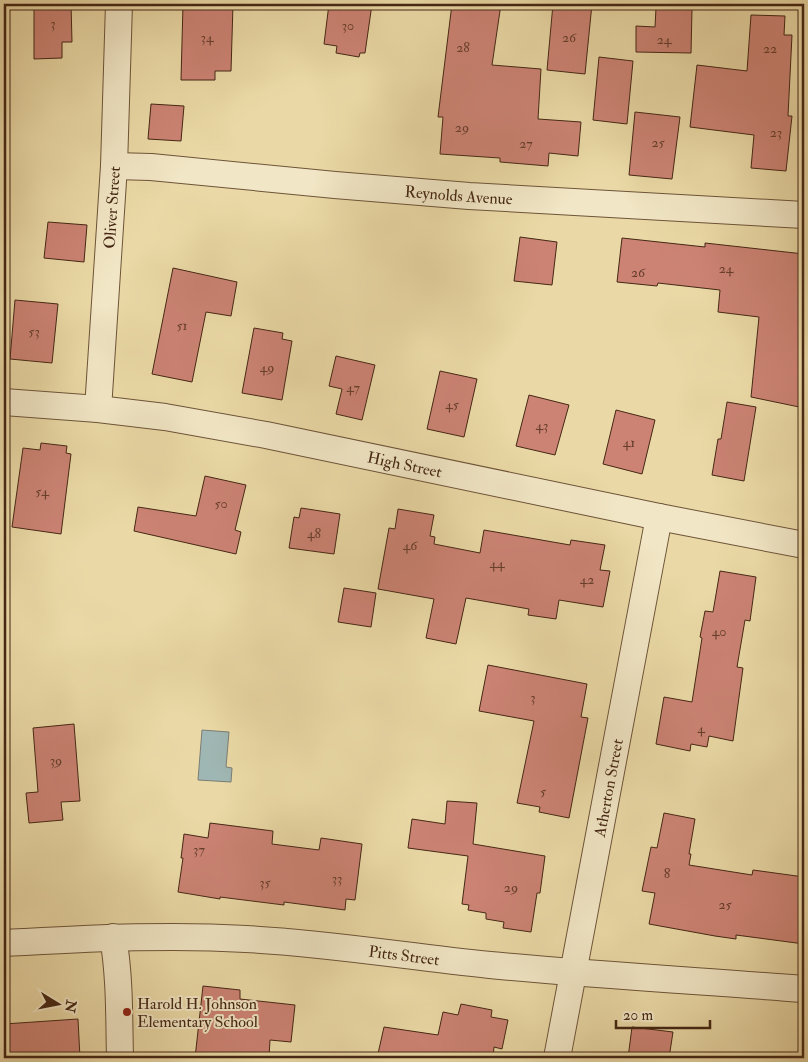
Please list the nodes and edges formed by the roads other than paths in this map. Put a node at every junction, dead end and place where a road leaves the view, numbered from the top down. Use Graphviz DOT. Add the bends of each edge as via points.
graph roads {
  1 [pos="119,4"];
  2 [pos="114,166"];
  3 [pos="804,215"];
  4 [pos="4,402"];
  5 [pos="98,409"];
  6 [pos="659,517"];
  7 [pos="804,545"];
  8 [pos="113,937"];
  9 [pos="4,943"];
  10 [pos="574,972"];
  11 [pos="804,989"];
  12 [pos="120,1058"];
  13 [pos="556,1058"];
  1 -- 2 [label="street, Oliver Street"];
  2 -- 3 [label="street, Reynolds Avenue" via="468,196"];
  2 -- 5 [label="street, Oliver Street"];
  4 -- 5 [label="street, High Street"];
  5 -- 6 [label="street, High Street" via="266,435"];
  6 -- 7 [label="street, High Street"];
  6 -- 10 [label="street, Atherton Street"];
  8 -- 9 [label="street, Pitts Street"];
  8 -- 10 [label="street, Pitts Street" via="291,942"];
  8 -- 12 [label="street" via="117,958"];
  10 -- 11 [label="street, Pitts Street"];
  10 -- 13 [label="street, Atherton Street"];
}
